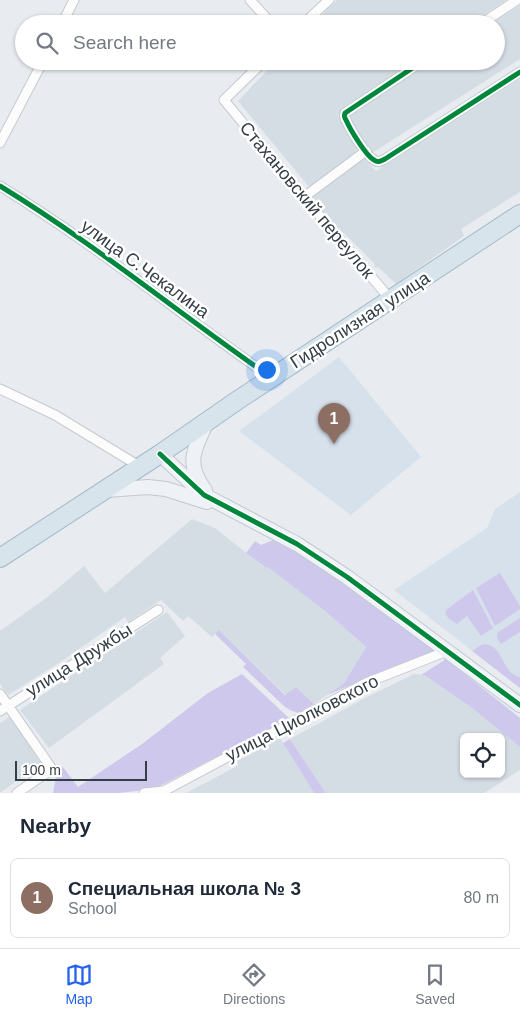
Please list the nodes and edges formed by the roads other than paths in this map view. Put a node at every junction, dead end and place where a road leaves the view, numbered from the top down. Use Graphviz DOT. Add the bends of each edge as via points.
graph roads {
  1 [pos="74,0"];
  2 [pos="250,0"];
  3 [pos="329,0"];
  4 [pos="517,0"];
  5 [pos="66,15"];
  6 [pos="264,15"];
  7 [pos="313,15"];
  8 [pos="494,15"];
  9 [pos="38,70"];
  10 [pos="255,70"];
  11 [pos="409,70"];
  12 [pos="520,72"];
  13 [pos="0,143"];
  14 [pos="366,151"];
  15 [pos="0,186"];
  16 [pos="304,198"];
  17 [pos="520,214"];
  18 [pos="390,300"];
  19 [pos="272,378"];
  20 [pos="0,389"];
  21 [pos="207,422"];
  22 [pos="160,454"];
  23 [pos="140,466"];
  24 [pos="103,490"];
  25 [pos="216,501"];
  26 [pos="236,511"];
  27 [pos="0,558"];
  28 [pos="158,610"];
  29 [pos="447,651"];
  30 [pos="0,694"];
  31 [pos="520,705"];
  32 [pos="4,708"];
  33 [pos="162,792"];
  34 [pos="17,793"];
  35 [pos="144,793"];
  1 -- 5 [label="street"];
  2 -- 6 [label="street"];
  3 -- 7 [label="street"];
  4 -- 8 [label="street"];
  9 -- 13 [label="street"];
  10 -- 16 [label="street, Стахановский переулок" via="224,100"];
  11 -- 14 [label="street" via="344,114"];
  12 -- 14 [label="street" via="386,160 378,162"];
  14 -- 16 [label="street"];
  15 -- 19 [label="street, улица С.Чекалина" via="66,229"];
  16 -- 18 [label="street, Стахановский переулок"];
  17 -- 18 [label="highway, Гидролизная улица"];
  18 -- 19 [label="highway, Гидролизная улица"];
  19 -- 21 [label="highway, Гидролизная улица"];
  20 -- 23 [label="street" via="55,415"];
  21 -- 22 [label="highway, Гидролизная улица"];
  21 -- 25 [label="street" via="195,448 193,468 196,478"];
  22 -- 23 [label="highway, Гидролизная улица"];
  22 -- 25 [label="street" via="197,489"];
  23 -- 24 [label="highway, Гидролизная улица"];
  24 -- 26 [label="street" via="140,486 166,489"];
  24 -- 27 [label="highway, Гидролизная улица"];
  25 -- 26 [label="street"];
  26 -- 29 [label="street" via="297,544 347,577"];
  28 -- 32 [label="street, улица Дружбы"];
  29 -- 31 [label="street"];
  29 -- 33 [label="street, улица Циолковского" via="366,683"];
  30 -- 32 [label="street"];
  32 -- 34 [label="street" via="52,769"];
  33 -- 35 [label="street"];
}
